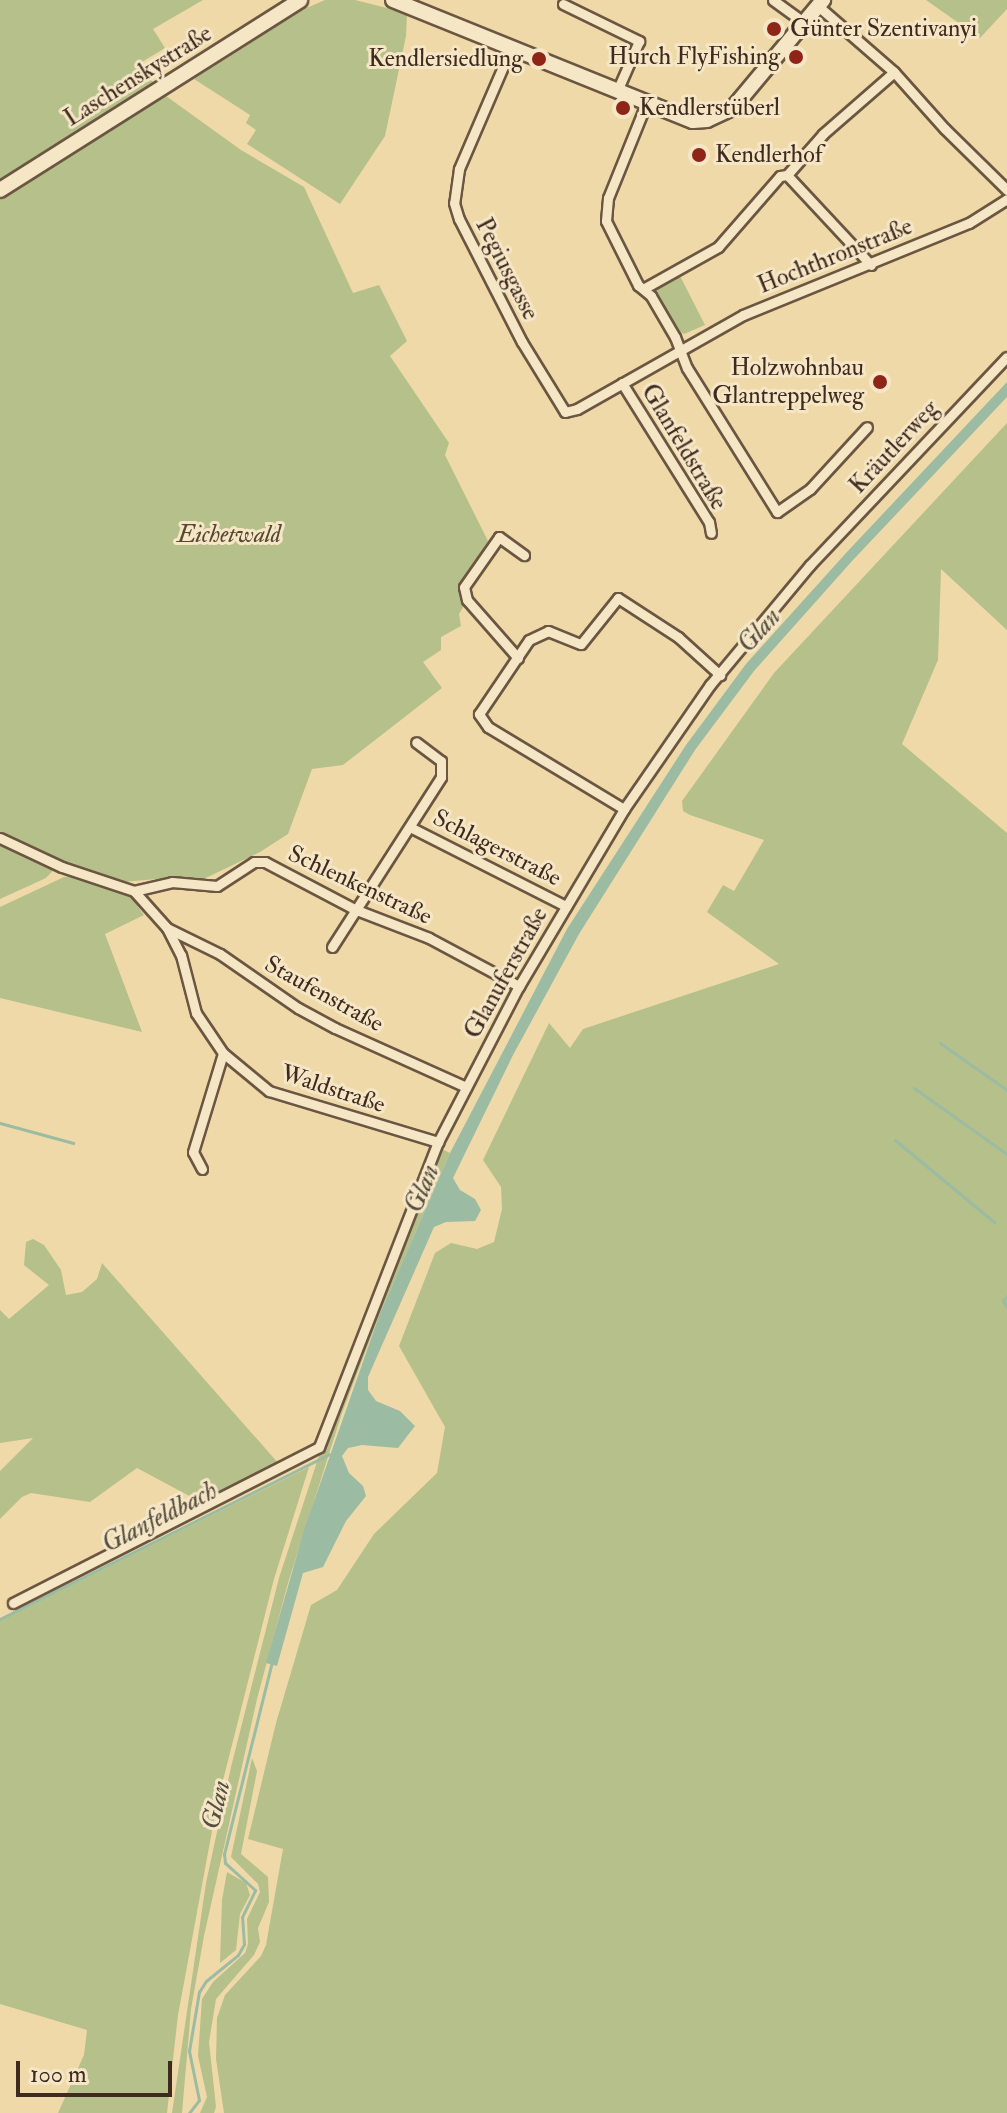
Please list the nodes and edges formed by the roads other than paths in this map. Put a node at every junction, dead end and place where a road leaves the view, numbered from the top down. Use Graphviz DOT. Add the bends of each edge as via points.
graph roads {
  1 [pos="300,0"];
  2 [pos="393,0"];
  3 [pos="773,0"];
  4 [pos="821,3"];
  5 [pos="563,4"];
  6 [pos="803,22"];
  7 [pos="511,48"];
  8 [pos="894,72"];
  9 [pos="617,91"];
  10 [pos="646,104"];
  11 [pos="787,175"];
  12 [pos="0,190"];
  13 [pos="1007,190"];
  14 [pos="1007,199"];
  15 [pos="871,265"];
  16 [pos="643,289"];
  17 [pos="678,350"];
  18 [pos="1007,357"];
  19 [pos="622,383"];
  20 [pos="565,412"];
  21 [pos="867,427"];
  22 [pos="711,533"];
  23 [pos="524,555"];
  24 [pos="810,565"];
  25 [pos="518,658"];
  26 [pos="720,675"];
  27 [pos="416,742"];
  28 [pos="624,809"];
  29 [pos="410,827"];
  30 [pos="0,838"];
  31 [pos="134,891"];
  32 [pos="566,906"];
  33 [pos="354,909"];
  34 [pos="167,928"];
  35 [pos="332,947"];
  36 [pos="519,986"];
  37 [pos="223,1053"];
  38 [pos="466,1087"];
  39 [pos="438,1142"];
  40 [pos="202,1169"];
  41 [pos="13,1603"];
  1 -- 12 [label="street, Laschenskystraße"];
  2 -- 7 [label="street"];
  3 -- 6 [label="street"];
  4 -- 6 [label="street"];
  4 -- 8 [label="street"];
  5 -- 9 [label="street" via="639,41"];
  6 -- 10 [label="street" via="722,115 693,121"];
  7 -- 9 [label="street"];
  7 -- 20 [label="street, Pegiusgasse" via="459,169 454,203 522,342"];
  8 -- 11 [label="street" via="823,134"];
  8 -- 13 [label="street"];
  9 -- 10 [label="street"];
  10 -- 16 [label="street, Glanfeldstraße" via="605,215"];
  11 -- 15 [label="street"];
  11 -- 16 [label="street" via="780,176 718,247"];
  14 -- 15 [label="street, Hochthronstraße" via="969,223"];
  15 -- 17 [label="street, Hochthronstraße" via="747,313"];
  16 -- 17 [label="street, Glanfeldstraße"];
  17 -- 19 [label="street, Glanfeldstraße"];
  17 -- 21 [label="street, Glanfeldstraße" via="777,512 810,489"];
  18 -- 24 [label="street, Kräutlerweg"];
  19 -- 20 [label="street, Glanfeldstraße"];
  19 -- 22 [label="street, Glanfeldstraße"];
  23 -- 25 [label="street" via="499,537 464,587 467,600"];
  24 -- 26 [label="street, Glanuferstraße"];
  25 -- 26 [label="street" via="539,632 581,644 618,598 678,637"];
  25 -- 28 [label="street" via="479,714 488,727"];
  26 -- 28 [label="street, Glanuferstraße"];
  27 -- 29 [label="street" via="441,761 443,772"];
  28 -- 32 [label="street, Glanuferstraße"];
  29 -- 32 [label="street, Schlagerstraße"];
  29 -- 33 [label="street"];
  30 -- 31 [label="street, Waldstraße" via="62,867"];
  31 -- 33 [label="street, Schlenkenstraße" via="172,882 217,886 254,862 265,862"];
  31 -- 34 [label="street, Waldstraße"];
  32 -- 36 [label="street, Glanuferstraße"];
  33 -- 35 [label="street"];
  33 -- 36 [label="street, Schlenkenstraße" via="429,938"];
  34 -- 37 [label="street, Waldstraße" via="181,955 196,1013"];
  34 -- 38 [label="street, Staufenstraße" via="220,954 335,1028"];
  36 -- 38 [label="street, Glanuferstraße"];
  37 -- 39 [label="street, Waldstraße" via="276,1095"];
  37 -- 40 [label="street" via="193,1152"];
  38 -- 39 [label="street, Glanuferstraße"];
  39 -- 41 [label="street, Glanuferstraße" via="319,1447"];
}
